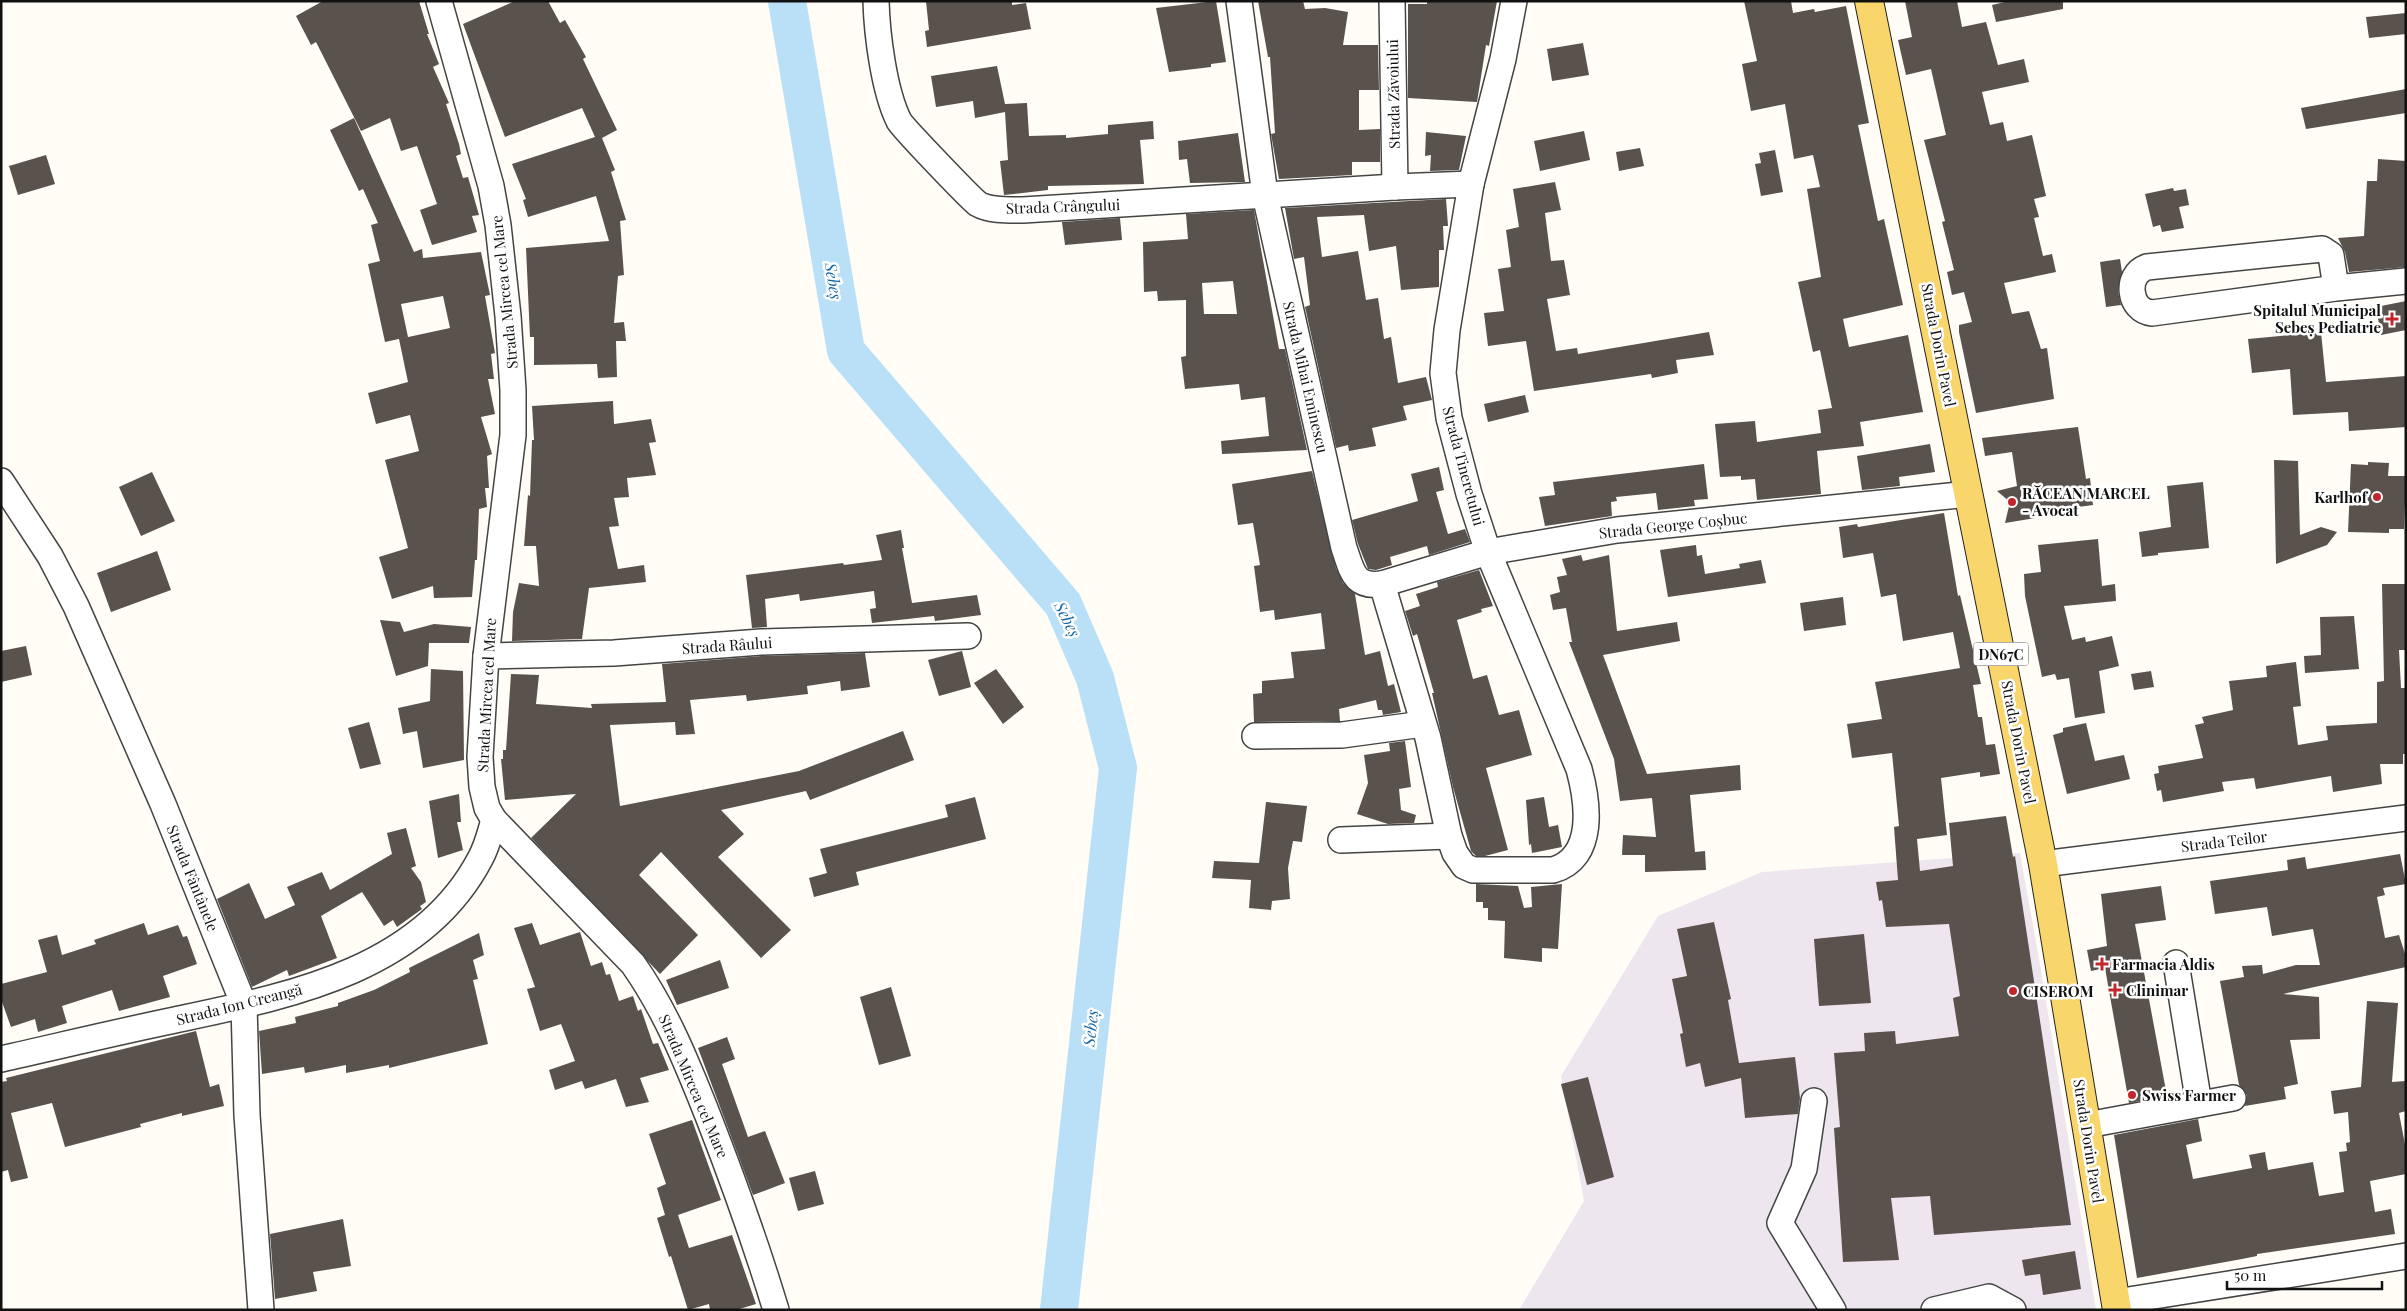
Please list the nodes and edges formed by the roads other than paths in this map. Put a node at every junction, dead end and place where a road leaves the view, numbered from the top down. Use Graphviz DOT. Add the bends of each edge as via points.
graph roads {
  1 [pos="440,1"];
  2 [pos="876,1"];
  3 [pos="1239,1"];
  4 [pos="1392,1"];
  5 [pos="1514,1"];
  6 [pos="1869,1"];
  7 [pos="1471,184"];
  8 [pos="1395,187"];
  9 [pos="1265,195"];
  10 [pos="2406,282"];
  11 [pos="2336,288"];
  12 [pos="1,481"];
  13 [pos="1969,494"];
  14 [pos="1488,552"];
  15 [pos="1382,584"];
  16 [pos="968,636"];
  17 [pos="486,656"];
  18 [pos="1424,724"];
  19 [pos="1255,736"];
  20 [pos="2406,818"];
  21 [pos="494,820"];
  22 [pos="1449,836"];
  23 [pos="1341,840"];
  24 [pos="2043,864"];
  25 [pos="2176,963"];
  26 [pos="244,1005"];
  27 [pos="1,1059"];
  28 [pos="2233,1098"];
  29 [pos="1814,1101"];
  30 [pos="2199,1104"];
  31 [pos="2086,1125"];
  32 [pos="2406,1256"];
  33 [pos="2117,1307"];
  34 [pos="261,1310"];
  35 [pos="776,1310"];
  36 [pos="1833,1310"];
  37 [pos="1934,1310"];
  38 [pos="2013,1310"];
  1 -- 17 [label="street, Strada Mircea cel Mare" via="491,186 508,316 513,435"];
  2 -- 9 [label="street, Strada Crângului" via="886,76 900,122 979,204 1024,210"];
  3 -- 9 [label="street, Strada Mihai Eminescu"];
  4 -- 8 [label="street, Strada Zăvoiului"];
  5 -- 7 [label="street, Strada Tineretului" via="1503,59"];
  6 -- 13 [label="main road, Strada Dorin Pavel / DN67C"];
  7 -- 8 [label="street, Strada Crângului"];
  7 -- 14 [label="street, Strada Tineretului" via="1443,373 1449,418 1468,494"];
  8 -- 9 [label="street, Strada Crângului"];
  9 -- 15 [label="street, Strada Mihai Eminescu" via="1344,548 1352,572 1361,583 1370,586"];
  10 -- 11 [label="street"];
  11 -- 11 [label="street" via="2152,313 2139,309 2135,304 2132,286 2137,273 2147,268 2322,249 2332,254"];
  12 -- 26 [label="street, Strada Fântânele" via="50,556 76,606 163,804"];
  13 -- 14 [label="street, Strada George Coșbuc" via="1617,530"];
  13 -- 24 [label="main road, Strada Dorin Pavel / DN67C"];
  14 -- 15 [label="street, Strada George Coșbuc"];
  14 -- 22 [label="street, Strada Tineretului" via="1579,769 1586,793 1586,819 1581,850 1564,867 1553,870 1474,870 1464,866 1454,853"];
  15 -- 18 [label="street"];
  16 -- 17 [label="street, Strada Râului" via="761,642 614,653"];
  17 -- 21 [label="street, Strada Mircea cel Mare" via="480,757 482,787"];
  18 -- 19 [label="street" via="1342,735"];
  18 -- 22 [label="street"];
  20 -- 24 [label="street, Strada Teilor"];
  21 -- 26 [label="street, Strada Ion Creangă" via="481,858 469,879 443,910 409,939 345,974 288,995"];
  21 -- 35 [label="street, Strada Mircea cel Mare" via="633,964 649,987 670,1024 729,1170"];
  22 -- 23 [label="street"];
  24 -- 31 [label="main road, Strada Dorin Pavel / DN67C"];
  25 -- 30 [label="street"];
  26 -- 27 [label="street, Strada Ion Creangă"];
  26 -- 34 [label="street, Strada Fântânele" via="247,1115"];
  28 -- 30 [label="street"];
  29 -- 36 [label="street" via="1804,1169 1780,1223"];
  30 -- 31 [label="street"];
  31 -- 33 [label="main road, Strada Dorin Pavel / DN67C"];
  32 -- 33 [label="street"];
  37 -- 38 [label="street" via="1990,1297"];
}
